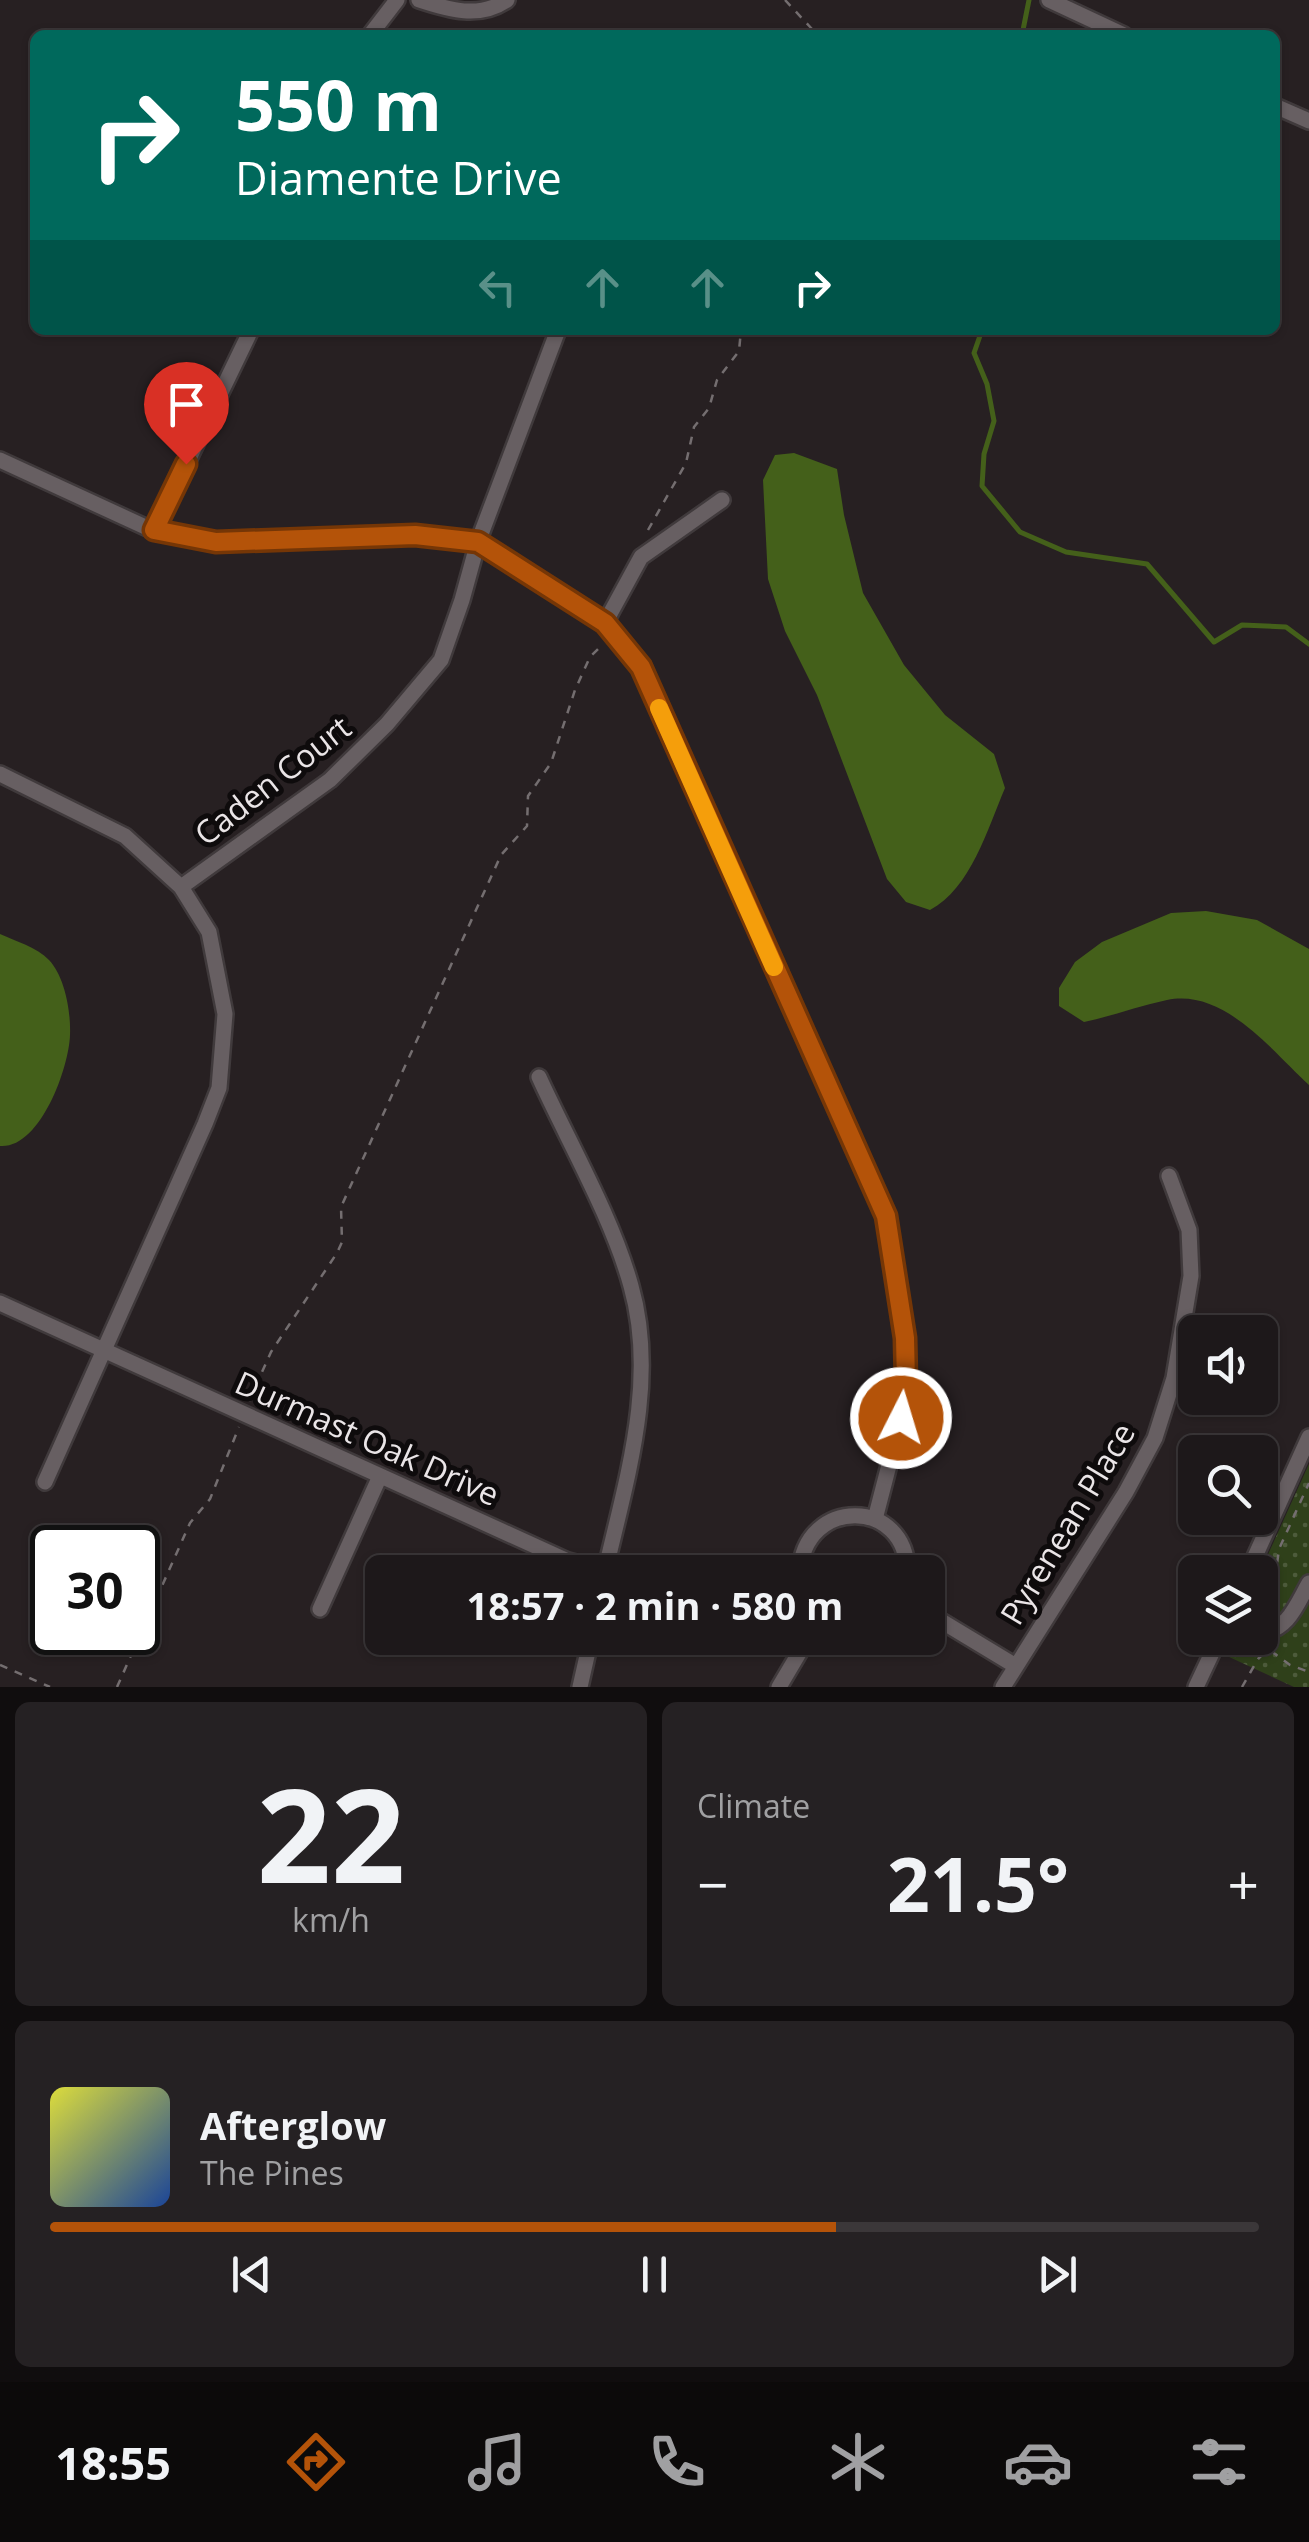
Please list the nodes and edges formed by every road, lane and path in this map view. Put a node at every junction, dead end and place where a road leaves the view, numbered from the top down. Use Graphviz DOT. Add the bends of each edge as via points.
graph roads {
  1 [pos="397,0"];
  2 [pos="419,0"];
  3 [pos="508,0"];
  4 [pos="785,0"];
  5 [pos="1050,0"];
  6 [pos="374,30"];
  7 [pos="812,30"];
  8 [pos="1113,30"];
  9 [pos="1280,108"];
  10 [pos="1309,122"];
  11 [pos="249,335"];
  12 [pos="556,335"];
  13 [pos="741,335"];
  14 [pos="0,460"];
  15 [pos="722,500"];
  16 [pos="154,530"];
  17 [pos="478,542"];
  18 [pos="642,542"];
  19 [pos="609,628"];
  20 [pos="0,774"];
  21 [pos="181,888"];
  22 [pos="539,1077"];
  23 [pos="1169,1176"];
  24 [pos="0,1304"];
  25 [pos="103,1350"];
  26 [pos="244,1414"];
  27 [pos="1309,1438"];
  28 [pos="380,1476"];
  29 [pos="45,1482"];
  30 [pos="1309,1483"];
  31 [pos="875,1519"];
  32 [pos="555,1555"];
  33 [pos="611,1555"];
  34 [pos="803,1555"];
  35 [pos="906,1555"];
  36 [pos="1256,1555"];
  37 [pos="1278,1555"];
  38 [pos="1309,1582"];
  39 [pos="320,1609"];
  40 [pos="945,1624"];
  41 [pos="1278,1626"];
  42 [pos="587,1655"];
  43 [pos="798,1655"];
  44 [pos="1211,1655"];
  45 [pos="1263,1655"];
  46 [pos="1277,1655"];
  47 [pos="0,1664"];
  48 [pos="1014,1665"];
  49 [pos="1309,1672"];
  50 [pos="50,1687"];
  51 [pos="116,1687"];
  52 [pos="580,1687"];
  53 [pos="779,1687"];
  54 [pos="1003,1687"];
  55 [pos="1196,1687"];
  56 [pos="1242,1687"];
  1 -- 6 [label="street"];
  2 -- 3 [label="street" via="474,13"];
  4 -- 7 [label="path"];
  5 -- 8 [label="street"];
  9 -- 10 [label="street"];
  11 -- 16 [label="street"];
  12 -- 17 [label="street, Caden Court"];
  13 -- 18 [label="path" via="739,351 694,427 686,463"];
  14 -- 16 [label="street"];
  15 -- 19 [label="street" via="641,557"];
  16 -- 17 [label="street" via="216,542 415,535"];
  17 -- 19 [label="street"];
  17 -- 21 [label="street, Caden Court" via="441,660 387,724 330,780"];
  19 -- 26 [label="path" via="590,657 551,763 528,796 527,826 501,855 341,1207 342,1242 271,1352"];
  19 -- 31 [label="street" via="641,667 886,1216 906,1382"];
  20 -- 21 [label="street" via="125,836"];
  21 -- 25 [label="street" via="209,932 226,1014 219,1088"];
  22 -- 33 [label="street" via="632,1289 641,1397"];
  23 -- 48 [label="street, Pyrenean Place" via="1189,1230 1191,1276 1174,1378 1126,1492"];
  24 -- 25 [label="street, Durmast Oak Drive"];
  25 -- 26 [label="street, Durmast Oak Drive"];
  25 -- 29 [label="street"];
  26 -- 28 [label="street, Durmast Oak Drive"];
  26 -- 51 [label="path" via="210,1499 190,1523"];
  27 -- 36 [label="street"];
  28 -- 32 [label="street, Durmast Oak Drive"];
  28 -- 39 [label="street"];
  30 -- 37 [label="path"];
  31 -- 34 [label="street" via="844,1516 817,1529"];
  31 -- 35 [label="street" via="899,1538"];
  38 -- 41 [label="street" via="1289,1620"];
  40 -- 48 [label="street"];
  42 -- 52 [label="street"];
  43 -- 53 [label="street"];
  44 -- 55 [label="street"];
  45 -- 56 [label="path"];
  46 -- 49 [label="path"];
  47 -- 50 [label="path"];
  48 -- 54 [label="street, Pyrenean Place"];
}
